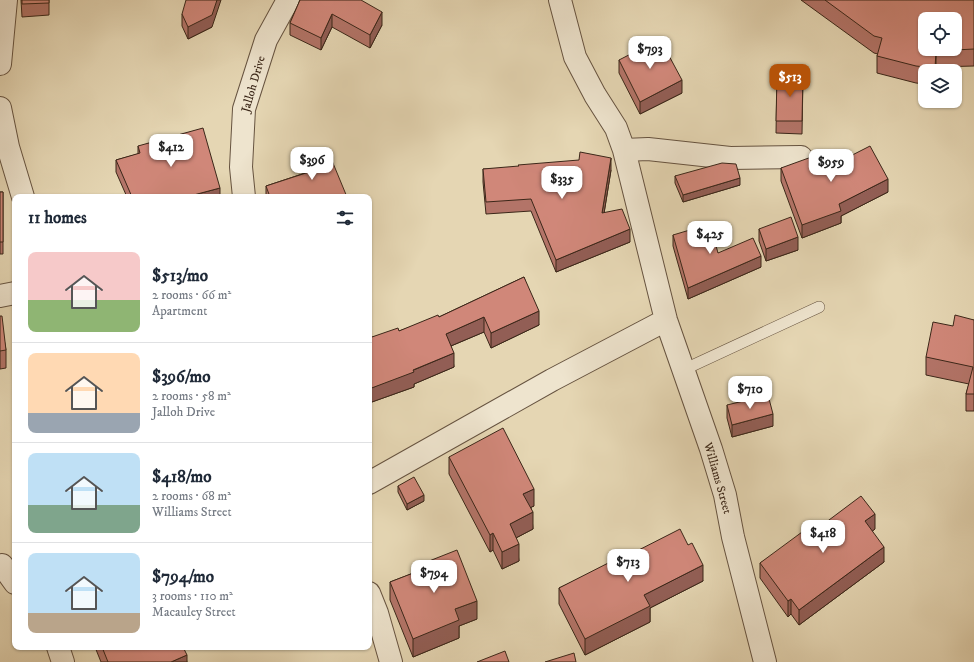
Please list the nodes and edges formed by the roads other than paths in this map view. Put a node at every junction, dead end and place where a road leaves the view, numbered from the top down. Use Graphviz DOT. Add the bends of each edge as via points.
graph roads {
  1 [pos="6,0"];
  2 [pos="288,0"];
  3 [pos="560,0"];
  4 [pos="0,64"];
  5 [pos="0,108"];
  6 [pos="624,150"];
  7 [pos="801,157"];
  8 [pos="22,194"];
  9 [pos="244,194"];
  10 [pos="12,294"];
  11 [pos="0,296"];
  12 [pos="819,307"];
  13 [pos="666,320"];
  14 [pos="683,370"];
  15 [pos="372,481"];
  16 [pos="2,565"];
  17 [pos="12,579"];
  18 [pos="372,600"];
  19 [pos="59,650"];
  20 [pos="62,662"];
  21 [pos="390,662"];
  22 [pos="765,662"];
  1 -- 4 [label="street"];
  2 -- 9 [label="street, Jalloh Drive" via="266,40 244,109 241,168"];
  3 -- 6 [label="street, Williams Street" via="575,57 616,128"];
  5 -- 8 [label="street"];
  6 -- 7 [label="street" via="648,149 730,158"];
  6 -- 13 [label="street, Williams Street"];
  10 -- 11 [label="street"];
  12 -- 14 [label="lane"];
  13 -- 14 [label="street, Williams Street"];
  13 -- 15 [label="street" via="552,380"];
  14 -- 22 [label="street, Williams Street" via="725,495 733,537"];
  16 -- 17 [label="street"];
  18 -- 21 [label="street"];
  19 -- 20 [label="street"];
}
